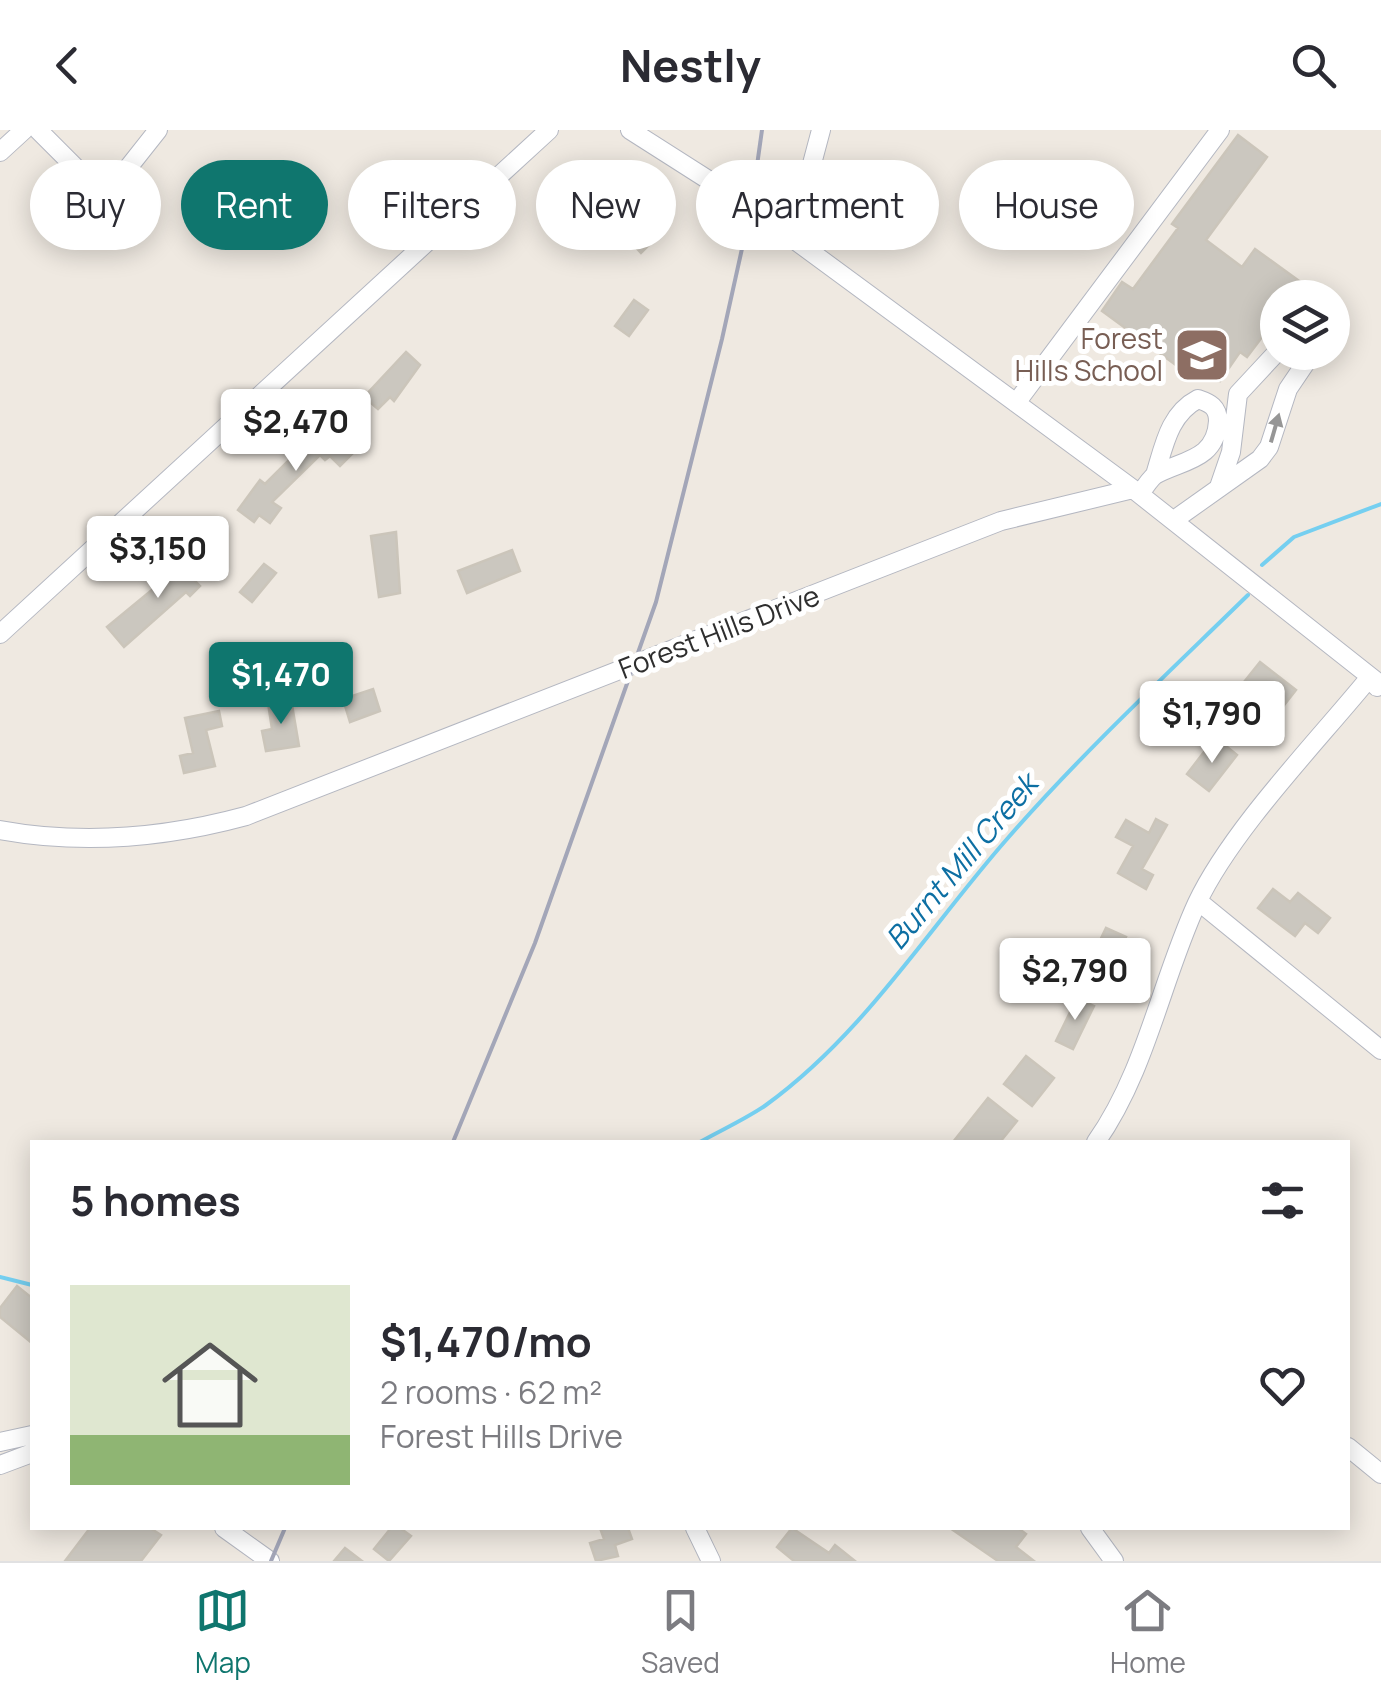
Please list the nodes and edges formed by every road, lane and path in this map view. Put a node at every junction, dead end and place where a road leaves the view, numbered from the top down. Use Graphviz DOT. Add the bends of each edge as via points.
graph roads {
  1 [pos="24,130"];
  2 [pos="38,130"];
  3 [pos="158,130"];
  4 [pos="549,130"];
  5 [pos="630,130"];
  6 [pos="821,130"];
  7 [pos="1220,130"];
  8 [pos="0,152"];
  9 [pos="813,160"];
  10 [pos="696,170"];
  11 [pos="807,250"];
  12 [pos="1260,370"];
  13 [pos="1301,370"];
  14 [pos="1016,403"];
  15 [pos="1155,475"];
  16 [pos="1219,488"];
  17 [pos="1136,491"];
  18 [pos="1174,520"];
  19 [pos="0,634"];
  20 [pos="1377,684"];
  21 [pos="0,830"];
  22 [pos="1198,901"];
  23 [pos="1381,1050"];
  24 [pos="1097,1140"];
  25 [pos="30,1435"];
  26 [pos="0,1442"];
  27 [pos="1350,1449"];
  28 [pos="30,1455"];
  29 [pos="0,1465"];
  30 [pos="1381,1474"];
  31 [pos="227,1530"];
  32 [pos="696,1530"];
  33 [pos="1091,1530"];
  34 [pos="270,1561"];
  35 [pos="711,1561"];
  36 [pos="1114,1561"];
  1 -- 8 [label="street"];
  2 -- 3 [label="street" via="97,189 120,178"];
  4 -- 19 [label="street"];
  5 -- 10 [label="street"];
  6 -- 9 [label="street"];
  7 -- 14 [label="street"];
  11 -- 14 [label="street"];
  12 -- 16 [label="street" via="1238,394 1232,452"];
  16 -- 13 [label="street, one-way" via="1260,460 1282,400"];
  14 -- 17 [label="street"];
  15 -- 17 [label="street"];
  16 -- 18 [label="street"];
  17 -- 18 [label="street"];
  17 -- 21 [label="street, Forest Hills Drive" via="1000,521 246,816 140,837"];
  18 -- 20 [label="street"];
  20 -- 22 [label="street" via="1232,848"];
  22 -- 23 [label="street"];
  22 -- 24 [label="street" via="1132,1076"];
  25 -- 26 [label="street"];
  27 -- 30 [label="street"];
  28 -- 29 [label="street"];
  31 -- 34 [label="street"];
  32 -- 35 [label="street"];
  33 -- 36 [label="street"];
}
